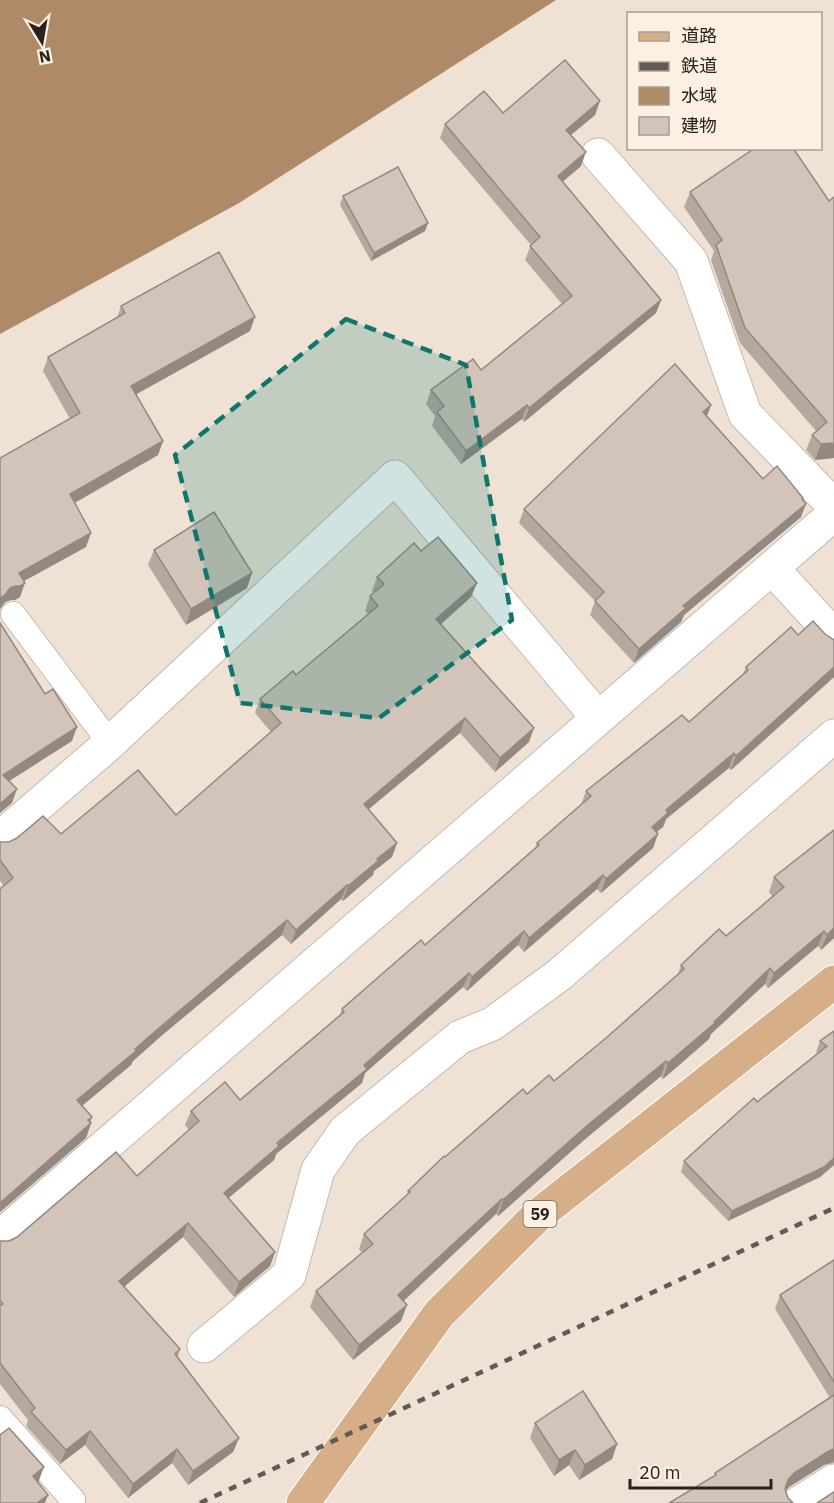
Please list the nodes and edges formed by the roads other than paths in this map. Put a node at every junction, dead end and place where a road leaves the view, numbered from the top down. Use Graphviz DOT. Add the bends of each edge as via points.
graph roads {
  1 [pos="598,155"];
  2 [pos="834,506"];
  3 [pos="834,514"];
  4 [pos="772,568"];
  5 [pos="13,614"];
  6 [pos="834,636"];
  7 [pos="598,718"];
  8 [pos="834,736"];
  9 [pos="110,743"];
  10 [pos="0,838"];
  11 [pos="834,982"];
  12 [pos="0,1237"];
  13 [pos="204,1346"];
  14 [pos="0,1418"];
  15 [pos="834,1480"];
  16 [pos="73,1500"];
  17 [pos="303,1503"];
  18 [pos="799,1503"];
  1 -- 2 [label="street" via="691,261 745,414"];
  3 -- 4 [label="street"];
  4 -- 6 [label="street"];
  4 -- 7 [label="street"];
  5 -- 9 [label="lane"];
  7 -- 9 [label="street" via="395,477"];
  7 -- 12 [label="street"];
  8 -- 13 [label="street" via="559,975 492,1024 460,1037 345,1131 318,1170 289,1275"];
  9 -- 10 [label="street"];
  11 -- 17 [label="main road, 59" via="537,1216 439,1314"];
  14 -- 16 [label="lane"];
  15 -- 18 [label="street"];
}
